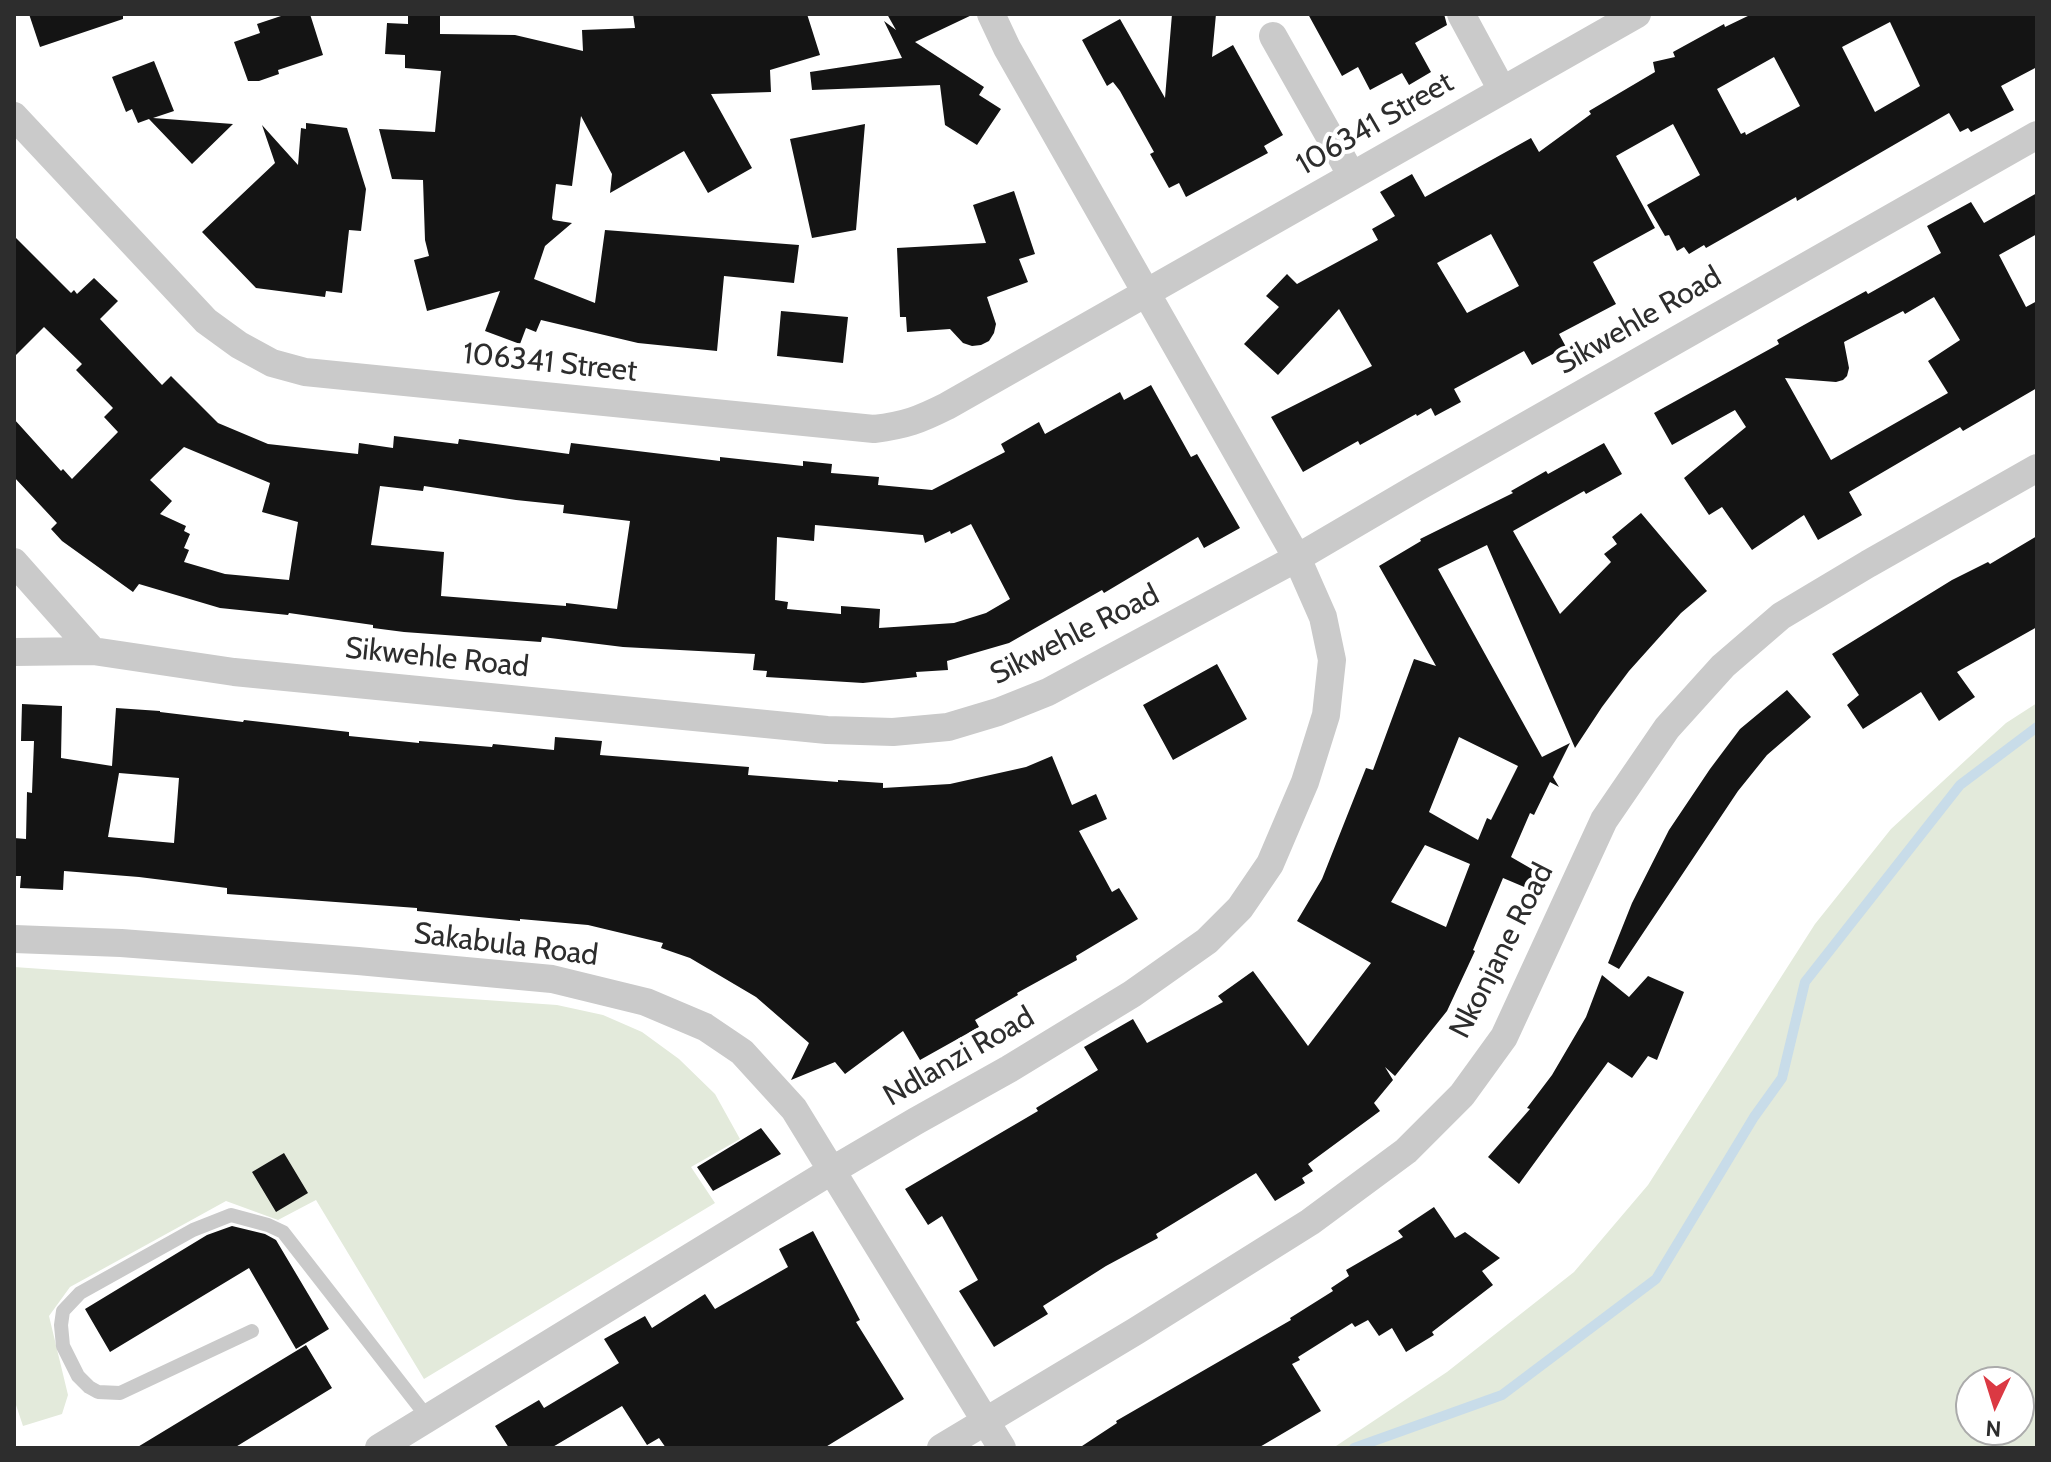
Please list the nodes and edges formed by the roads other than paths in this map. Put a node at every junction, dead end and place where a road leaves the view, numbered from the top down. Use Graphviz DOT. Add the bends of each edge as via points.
graph roads {
  1 [pos="991,14"];
  2 [pos="1461,14"];
  3 [pos="1637,14"];
  4 [pos="1273,36"];
  5 [pos="1502,90"];
  6 [pos="14,116"];
  7 [pos="2037,135"];
  8 [pos="1352,176"];
  9 [pos="1146,292"];
  10 [pos="2037,468"];
  11 [pos="1297,558"];
  12 [pos="14,562"];
  13 [pos="93,651"];
  14 [pos="14,652"];
  15 [pos="14,939"];
  16 [pos="831,1171"];
  17 [pos="252,1331"];
  18 [pos="428,1418"];
  19 [pos="986,1420"];
  20 [pos="379,1448"];
  21 [pos="941,1448"];
  22 [pos="1002,1448"];
  1 -- 9 [label="street"];
  2 -- 5 [label="street"];
  3 -- 5 [label="street, 106341 Street"];
  4 -- 8 [label="street"];
  5 -- 8 [label="street, 106341 Street"];
  6 -- 9 [label="street, 106341 Street" via="206,321 272,363 305,372 874,429 901,426 935,412"];
  7 -- 11 [label="street, Sikwehle Road"];
  8 -- 9 [label="street, 106341 Street"];
  9 -- 11 [label="street"];
  10 -- 19 [label="street, Nkonjane Road" via="1781,616 1723,666 1667,728 1604,820 1504,1037 1462,1095 1406,1151 1310,1222"];
  11 -- 13 [label="street, Sikwehle Road" via="1048,692 948,727 893,732 234,672"];
  11 -- 16 [label="street, Ndlanzi Road" via="1323,617 1332,660 1326,715 1270,864 1240,908 1207,941 1132,994"];
  12 -- 13 [label="street"];
  13 -- 14 [label="street, Sikwehle Road"];
  15 -- 16 [label="street, Sakabula Road" via="552,979 646,1002 705,1027 742,1052 794,1109"];
  16 -- 18 [label="street, Ndlanzi Road"];
  16 -- 19 [label="street, Sakabula Road"];
  17 -- 18 [label="lane" via="120,1393 98,1392 78,1376 63,1346 61,1325 63,1311 80,1293 193,1230 231,1215 283,1232"];
  18 -- 20 [label="street, Ndlanzi Road"];
  19 -- 21 [label="street, Nkonjane Road"];
  19 -- 22 [label="street, Sakabula Road"];
}
